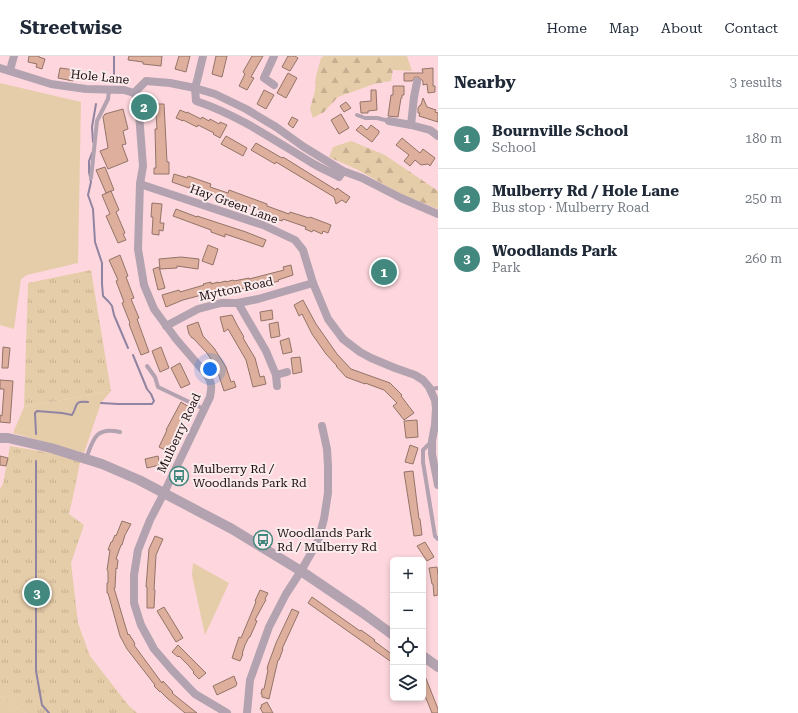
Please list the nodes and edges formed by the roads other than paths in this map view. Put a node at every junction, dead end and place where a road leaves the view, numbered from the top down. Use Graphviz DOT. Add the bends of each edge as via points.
graph roads {
  1 [pos="14,56"];
  2 [pos="203,56"];
  3 [pos="274,56"];
  4 [pos="0,68"];
  5 [pos="10,70"];
  6 [pos="417,82"];
  7 [pos="274,84"];
  8 [pos="194,88"];
  9 [pos="109,90"];
  10 [pos="134,93"];
  11 [pos="357,115"];
  12 [pos="389,121"];
  13 [pos="411,125"];
  14 [pos="438,136"];
  15 [pos="343,171"];
  16 [pos="91,178"];
  17 [pos="140,184"];
  18 [pos="438,214"];
  19 [pos="313,283"];
  20 [pos="238,303"];
  21 [pos="166,326"];
  22 [pos="147,366"];
  23 [pos="287,372"];
  24 [pos="276,375"];
  25 [pos="277,386"];
  26 [pos="434,388"];
  27 [pos="204,409"];
  28 [pos="322,426"];
  29 [pos="120,432"];
  30 [pos="0,438"];
  31 [pos="432,441"];
  32 [pos="86,459"];
  33 [pos="438,485"];
  34 [pos="164,493"];
  35 [pos="438,538"];
  36 [pos="301,571"];
  37 [pos="390,633"];
  38 [pos="426,658"];
  39 [pos="438,667"];
  40 [pos="227,713"];
  41 [pos="247,713"];
  1 -- 5 [label="street"];
  2 -- 8 [label="street"];
  3 -- 7 [label="street" via="264,78"];
  4 -- 5 [label="street, Hole Lane"];
  5 -- 9 [label="street, Hole Lane" via="51,84"];
  6 -- 13 [label="street"];
  8 -- 10 [label="street, Hole Lane" via="146,81"];
  8 -- 15 [label="street, Hole Lane" via="215,94 246,109"];
  8 -- 15 [label="street, Hole Lane" via="196,101 234,117 339,177"];
  9 -- 10 [label="street, Hole Lane"];
  9 -- 16 [label="lane" via="108,99 97,121"];
  10 -- 17 [label="street, Mulberry Road" via="138,101 143,166"];
  11 -- 12 [label="lane"];
  12 -- 13 [label="street"];
  13 -- 14 [label="street" via="430,130"];
  15 -- 18 [label="street, Hole Lane"];
  17 -- 19 [label="street, Hay Green Lane" via="263,225 294,240 303,250"];
  17 -- 21 [label="street, Mulberry Road" via="138,249 144,285 154,309"];
  19 -- 20 [label="street, Mytton Road"];
  19 -- 26 [label="street, Hay Green Lane" via="328,319 360,352 415,375"];
  20 -- 21 [label="street, Mytton Road" via="221,303 198,309"];
  20 -- 24 [label="street" via="266,351"];
  21 -- 27 [label="street, Mulberry Road" via="210,381 212,388"];
  22 -- 27 [label="lane" via="158,387"];
  23 -- 24 [label="street"];
  24 -- 25 [label="street"];
  26 -- 31 [label="street, Hay Green Lane" via="436,408"];
  27 -- 34 [label="street, Mulberry Road"];
  28 -- 36 [label="street" via="328,466 328,493 318,541"];
  29 -- 32 [label="lane" via="111,430 97,434"];
  30 -- 32 [label="street" via="51,448"];
  31 -- 33 [label="street, Hay Green Lane"];
  31 -- 35 [label="lane, Hay Green Lane" via="423,450 423,462"];
  32 -- 34 [label="street"];
  34 -- 36 [label="street" via="232,529"];
  34 -- 40 [label="street, Mulberry Road" via="138,550 134,575 134,603 141,625 154,648 172,670 195,694"];
  36 -- 37 [label="street"];
  36 -- 41 [label="street" via="269,627 250,680"];
  38 -- 39 [label="street"];
}
